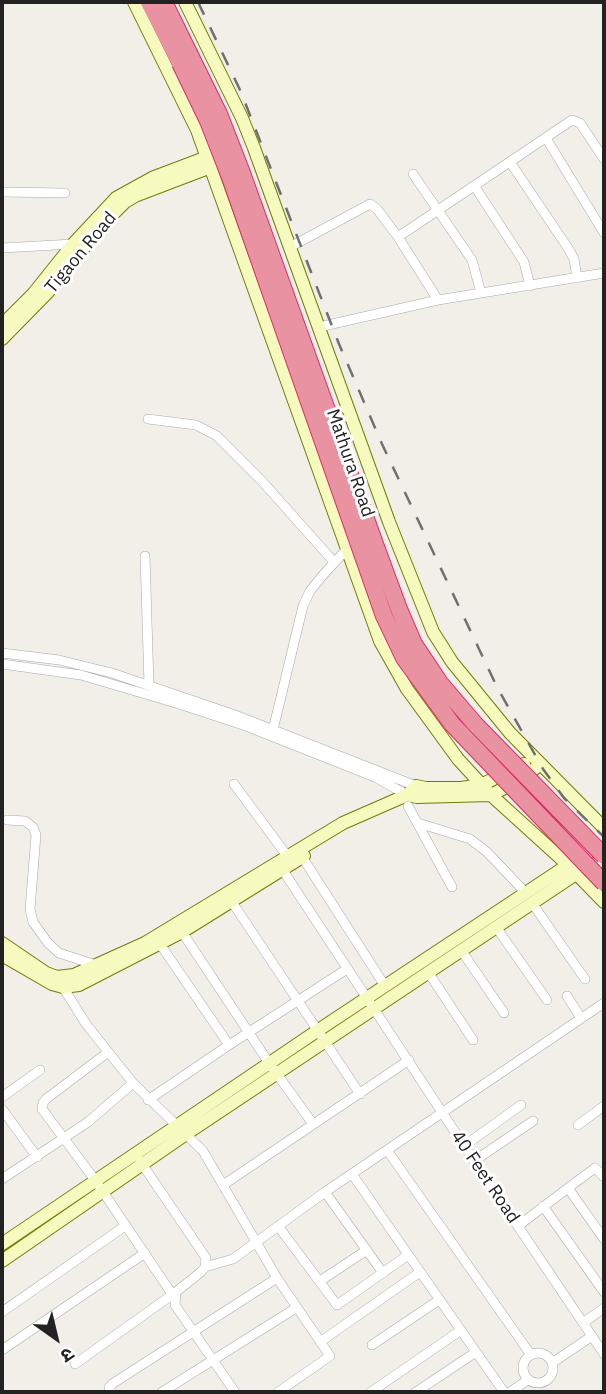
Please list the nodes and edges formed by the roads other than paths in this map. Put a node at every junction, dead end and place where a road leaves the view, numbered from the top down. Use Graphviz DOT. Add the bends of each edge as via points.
graph roads {
  1 [pos="134,2"];
  2 [pos="149,2"];
  3 [pos="164,2"];
  4 [pos="185,2"];
  5 [pos="184,58"];
  6 [pos="545,138"];
  7 [pos="604,159"];
  8 [pos="209,162"];
  9 [pos="510,162"];
  10 [pos="413,174"];
  11 [pos="475,187"];
  12 [pos="2,192"];
  13 [pos="65,192"];
  14 [pos="438,211"];
  15 [pos="604,233"];
  16 [pos="398,237"];
  17 [pos="73,244"];
  18 [pos="290,247"];
  19 [pos="2,248"];
  20 [pos="604,273"];
  21 [pos="577,278"];
  22 [pos="530,286"];
  23 [pos="481,293"];
  24 [pos="438,300"];
  25 [pos="2,325"];
  26 [pos="319,327"];
  27 [pos="2,339"];
  28 [pos="148,419"];
  29 [pos="397,542"];
  30 [pos="346,550"];
  31 [pos="145,556"];
  32 [pos="334,562"];
  33 [pos="2,653"];
  34 [pos="2,664"];
  35 [pos="149,685"];
  36 [pos="272,732"];
  37 [pos="538,761"];
  38 [pos="234,784"];
  39 [pos="481,785"];
  40 [pos="415,794"];
  41 [pos="491,795"];
  42 [pos="578,801"];
  43 [pos="7,820"];
  44 [pos="418,824"];
  45 [pos="604,828"];
  46 [pos="538,839"];
  47 [pos="604,847"];
  48 [pos="604,858"];
  49 [pos="290,860"];
  50 [pos="571,869"];
  51 [pos="604,883"];
  52 [pos="452,887"];
  53 [pos="528,897"];
  54 [pos="232,902"];
  55 [pos="604,902"];
  56 [pos="496,927"];
  57 [pos="183,932"];
  58 [pos="2,943"];
  59 [pos="160,944"];
  60 [pos="461,950"];
  61 [pos="2,955"];
  62 [pos="97,965"];
  63 [pos="347,969"];
  64 [pos="428,972"];
  65 [pos="585,979"];
  66 [pos="60,982"];
  67 [pos="385,986"];
  68 [pos="567,996"];
  69 [pos="547,1000"];
  70 [pos="297,1001"];
  71 [pos="604,1003"];
  72 [pos="370,1004"];
  73 [pos="504,1013"];
  74 [pos="582,1018"];
  75 [pos="249,1032"];
  76 [pos="321,1036"];
  77 [pos="473,1040"];
  78 [pos="229,1045"];
  79 [pos="107,1053"];
  80 [pos="408,1060"];
  81 [pos="273,1068"];
  82 [pos="40,1070"];
  83 [pos="132,1083"];
  84 [pos="360,1094"];
  85 [pos="2,1097"];
  86 [pos="148,1100"];
  87 [pos="521,1105"];
  88 [pos="604,1107"];
  89 [pos="2,1109"];
  90 [pos="442,1114"];
  91 [pos="533,1121"];
  92 [pos="313,1124"];
  93 [pos="578,1125"];
  94 [pos="181,1130"];
  95 [pos="64,1139"];
  96 [pos="464,1146"];
  97 [pos="387,1150"];
  98 [pos="37,1157"];
  99 [pos="139,1159"];
  100 [pos="474,1161"];
  101 [pos="352,1174"];
  102 [pos="604,1177"];
  103 [pos="2,1179"];
  104 [pos="223,1185"];
  105 [pos="98,1186"];
  106 [pos="568,1188"];
  107 [pos="325,1192"];
  108 [pos="542,1206"];
  109 [pos="125,1226"];
  110 [pos="278,1226"];
  111 [pos="517,1226"];
  112 [pos="604,1238"];
  113 [pos="256,1243"];
  114 [pos="2,1244"];
  115 [pos="367,1250"];
  116 [pos="145,1253"];
  117 [pos="408,1255"];
  118 [pos="2,1261"];
  119 [pos="205,1267"];
  120 [pos="420,1272"];
  121 [pos="383,1273"];
  122 [pos="276,1278"];
  123 [pos="320,1282"];
  124 [pos="604,1292"];
  125 [pos="174,1293"];
  126 [pos="439,1300"];
  127 [pos="296,1308"];
  128 [pos="604,1308"];
  129 [pos="2,1312"];
  130 [pos="583,1323"];
  131 [pos="461,1330"];
  132 [pos="192,1333"];
  133 [pos="592,1336"];
  134 [pos="320,1342"];
  135 [pos="372,1345"];
  136 [pos="2,1350"];
  137 [pos="475,1352"];
  138 [pos="604,1354"];
  139 [pos="531,1355"];
  140 [pos="212,1360"];
  141 [pos="552,1363"];
  142 [pos="75,1364"];
  143 [pos="532,1382"];
  144 [pos="111,1392"];
  145 [pos="162,1392"];
  146 [pos="235,1392"];
  147 [pos="278,1392"];
  148 [pos="371,1392"];
  149 [pos="416,1392"];
  150 [pos="504,1392"];
  151 [pos="509,1392"];
  152 [pos="542,1392"];
  1 -- 8 [label="street"];
  2 -- 5 [label="highway, Mathura Road"];
  3 -- 5 [label="highway, Mathura Road"];
  4 -- 18 [label="street" via="242,118"];
  5 -- 48 [label="highway, Mathura Road, bridge" via="219,114 414,644 475,724"];
  5 -- 51 [label="highway, Mathura Road, bridge" via="384,616 404,658 452,724"];
  6 -- 7 [label="street" via="574,119"];
  6 -- 9 [label="street"];
  6 -- 15 [label="street"];
  8 -- 17 [label="street, Tigaon Road" via="154,177 128,190"];
  8 -- 27 [label="street, Tigaon Road" via="124,204"];
  8 -- 30 [label="street"];
  9 -- 11 [label="street"];
  9 -- 21 [label="street" via="568,248"];
  10 -- 14 [label="street"];
  11 -- 14 [label="street"];
  11 -- 22 [label="street" via="524,262"];
  12 -- 13 [label="street"];
  14 -- 16 [label="street"];
  14 -- 23 [label="street" via="472,260"];
  16 -- 18 [label="street" via="370,204"];
  16 -- 24 [label="street"];
  17 -- 19 [label="street"];
  17 -- 25 [label="street, Tigaon Road"];
  18 -- 26 [label="street"];
  20 -- 21 [label="street"];
  21 -- 22 [label="street"];
  22 -- 23 [label="street"];
  23 -- 24 [label="street"];
  24 -- 26 [label="street"];
  26 -- 29 [label="street"];
  28 -- 32 [label="street" via="196,425 217,436"];
  29 -- 30 [label="street"];
  29 -- 37 [label="street" via="429,622 452,662 509,733"];
  30 -- 32 [label="street"];
  30 -- 39 [label="street" via="380,640 407,690"];
  31 -- 35 [label="street"];
  32 -- 36 [label="street" via="303,606"];
  33 -- 35 [label="street" via="82,665"];
  34 -- 36 [label="street" via="82,675"];
  35 -- 36 [label="street"];
  36 -- 40 [label="street"];
  37 -- 39 [label="street"];
  37 -- 41 [label="street" via="518,781"];
  37 -- 42 [label="street"];
  38 -- 49 [label="street"];
  39 -- 40 [label="street"];
  39 -- 41 [label="street"];
  40 -- 41 [label="street"];
  40 -- 44 [label="street"];
  40 -- 49 [label="street"];
  41 -- 46 [label="street"];
  42 -- 45 [label="street"];
  42 -- 46 [label="street" via="571,813"];
  43 -- 62 [label="street" via="25,821 36,835 33,922 59,953"];
  44 -- 52 [label="street"];
  44 -- 53 [label="street" via="461,835 479,845"];
  46 -- 50 [label="street"];
  47 -- 50 [label="street"];
  48 -- 50 [label="street"];
  49 -- 54 [label="street"];
  49 -- 62 [label="street"];
  49 -- 63 [label="street, 40 Feet Road"];
  49 -- 67 [label="street"];
  50 -- 53 [label="street"];
  50 -- 55 [label="street"];
  53 -- 56 [label="street"];
  53 -- 65 [label="street"];
  53 -- 67 [label="street"];
  54 -- 57 [label="street"];
  54 -- 70 [label="street"];
  56 -- 60 [label="street"];
  56 -- 69 [label="street"];
  57 -- 59 [label="street"];
  57 -- 75 [label="street"];
  58 -- 66 [label="street"];
  59 -- 66 [label="street" via="88,981"];
  59 -- 78 [label="street"];
  60 -- 64 [label="street"];
  60 -- 73 [label="street"];
  61 -- 66 [label="street" via="42,980"];
  62 -- 66 [label="street"];
  63 -- 70 [label="street"];
  63 -- 72 [label="street, 40 Feet Road"];
  64 -- 72 [label="street"];
  64 -- 77 [label="street"];
  66 -- 79 [label="street"];
  67 -- 72 [label="street"];
  68 -- 74 [label="street"];
  70 -- 75 [label="street"];
  70 -- 76 [label="street"];
  71 -- 74 [label="street"];
  72 -- 76 [label="street"];
  72 -- 80 [label="street, 40 Feet Road"];
  74 -- 90 [label="street"];
  75 -- 78 [label="street"];
  75 -- 81 [label="street"];
  76 -- 81 [label="street"];
  76 -- 84 [label="street"];
  78 -- 86 [label="street"];
  79 -- 83 [label="street"];
  79 -- 95 [label="street" via="43,1103 42,1109"];
  80 -- 84 [label="street"];
  80 -- 90 [label="street, 40 Feet Road"];
  81 -- 92 [label="street"];
  81 -- 94 [label="street"];
  82 -- 85 [label="street"];
  83 -- 86 [label="street"];
  83 -- 95 [label="street"];
  84 -- 92 [label="street"];
  86 -- 94 [label="street"];
  87 -- 96 [label="street"];
  88 -- 93 [label="street"];
  89 -- 98 [label="street"];
  90 -- 96 [label="street, 40 Feet Road"];
  90 -- 97 [label="street"];
  91 -- 100 [label="street"];
  92 -- 104 [label="street"];
  94 -- 99 [label="street"];
  94 -- 104 [label="street" via="202,1151"];
  95 -- 98 [label="street"];
  95 -- 105 [label="street"];
  96 -- 100 [label="street, 40 Feet Road"];
  97 -- 101 [label="street"];
  97 -- 139 [label="street"];
  98 -- 103 [label="street"];
  99 -- 105 [label="street"];
  99 -- 119 [label="street" via="206,1258"];
  100 -- 111 [label="street, 40 Feet Road"];
  101 -- 107 [label="street"];
  101 -- 117 [label="street"];
  102 -- 106 [label="street" via="595,1168"];
  104 -- 113 [label="street"];
  105 -- 109 [label="street"];
  105 -- 114 [label="street"];
  105 -- 118 [label="street"];
  106 -- 108 [label="street"];
  106 -- 112 [label="street"];
  107 -- 110 [label="street"];
  107 -- 115 [label="street"];
  108 -- 111 [label="street"];
  108 -- 124 [label="street"];
  109 -- 116 [label="street"];
  109 -- 129 [label="street"];
  110 -- 113 [label="street"];
  110 -- 123 [label="street"];
  111 -- 130 [label="street, 40 Feet Road"];
  113 -- 119 [label="street" via="233,1259"];
  113 -- 122 [label="street"];
  115 -- 121 [label="street"];
  115 -- 123 [label="street"];
  116 -- 125 [label="street"];
  116 -- 136 [label="street"];
  117 -- 120 [label="street"];
  117 -- 121 [label="street"];
  119 -- 125 [label="street"];
  120 -- 126 [label="street"];
  120 -- 134 [label="street"];
  121 -- 123 [label="street" via="337,1305"];
  122 -- 127 [label="street"];
  122 -- 132 [label="street"];
  125 -- 132 [label="street" via="175,1306"];
  125 -- 142 [label="street"];
  126 -- 131 [label="street"];
  126 -- 135 [label="street"];
  127 -- 134 [label="street"];
  127 -- 140 [label="street"];
  128 -- 130 [label="street"];
  130 -- 133 [label="street, 40 Feet Road"];
  131 -- 137 [label="street"];
  131 -- 148 [label="street"];
  132 -- 140 [label="street"];
  132 -- 144 [label="street" via="112,1384"];
  133 -- 138 [label="street, 40 Feet Road"];
  133 -- 141 [label="street"];
  134 -- 147 [label="street" via="330,1356"];
  137 -- 149 [label="street"];
  137 -- 150 [label="street"];
  139 -- 141 [label="street" via="545,1355"];
  139 -- 143 [label="street" via="523,1367"];
  140 -- 145 [label="street"];
  140 -- 146 [label="street"];
  141 -- 143 [label="street" via="550,1377"];
  143 -- 151 [label="street"];
  143 -- 152 [label="street"];
}
